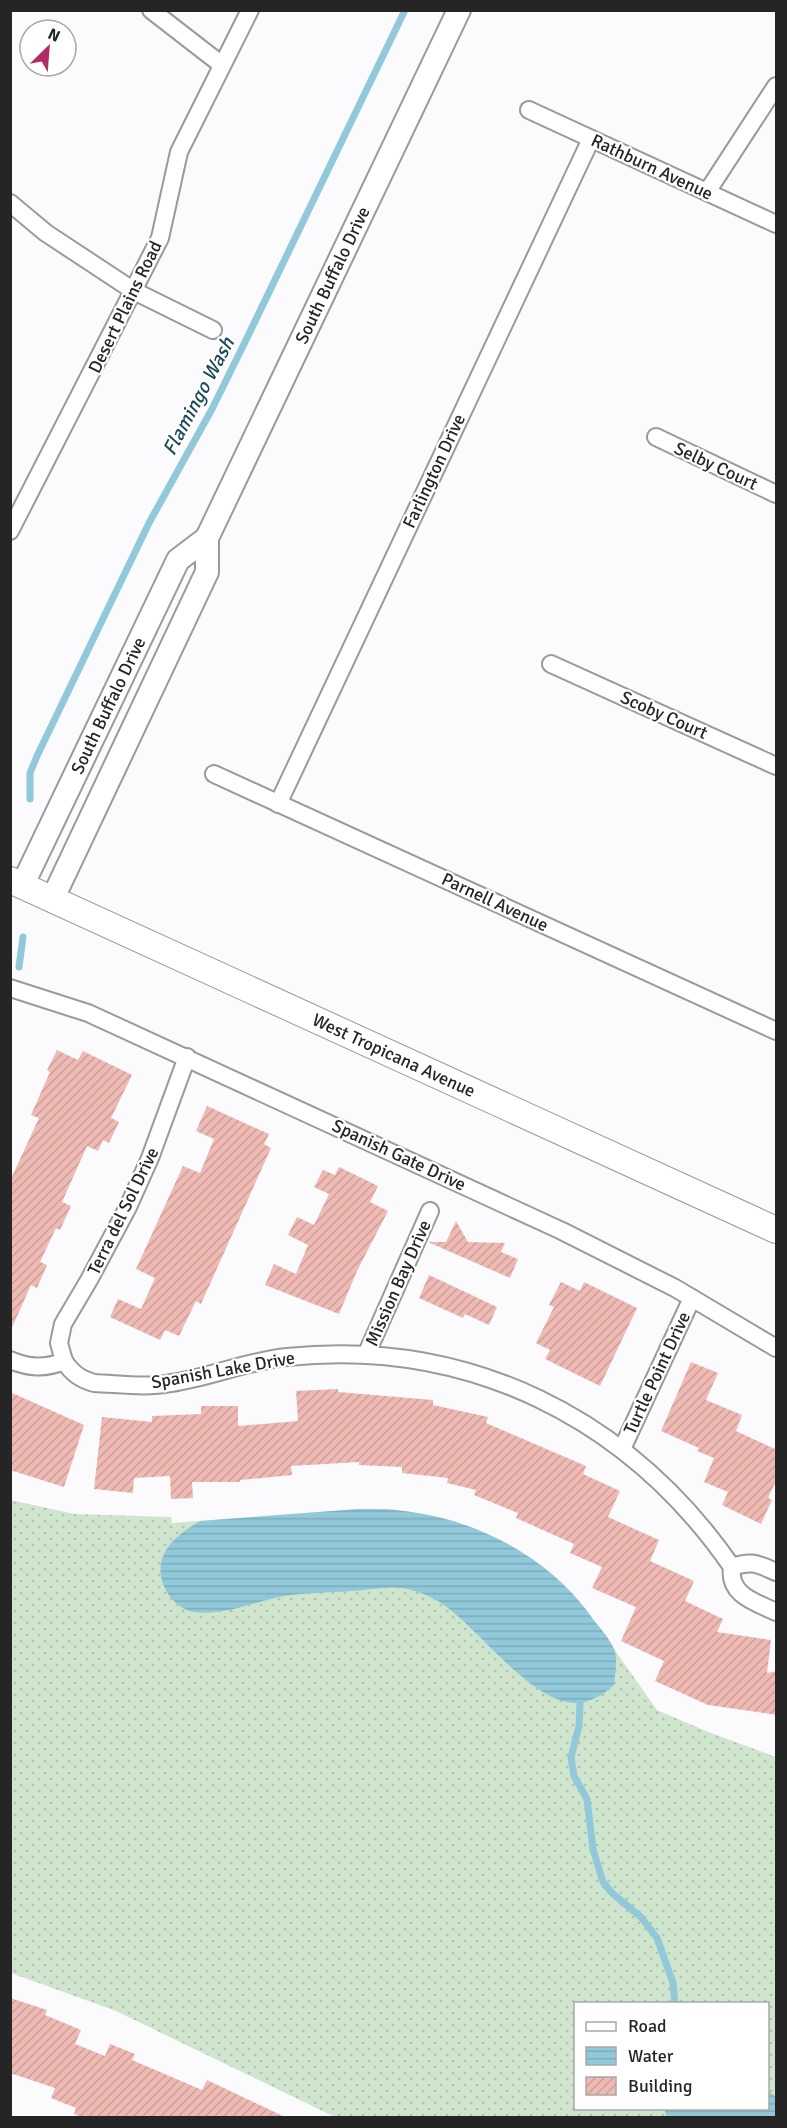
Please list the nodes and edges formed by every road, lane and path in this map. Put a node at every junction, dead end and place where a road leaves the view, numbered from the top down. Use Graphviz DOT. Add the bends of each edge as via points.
graph roads {
  1 [pos="151,10"];
  2 [pos="250,10"];
  3 [pos="459,10"];
  4 [pos="222,65"];
  5 [pos="777,86"];
  6 [pos="528,110"];
  7 [pos="591,139"];
  8 [pos="707,192"];
  9 [pos="10,203"];
  10 [pos="777,224"];
  11 [pos="134,291"];
  12 [pos="213,330"];
  13 [pos="656,437"];
  14 [pos="777,494"];
  15 [pos="10,531"];
  16 [pos="207,538"];
  17 [pos="551,664"];
  18 [pos="777,766"];
  19 [pos="214,774"];
  20 [pos="278,804"];
  21 [pos="16,883"];
  22 [pos="52,900"];
  23 [pos="10,988"];
  24 [pos="777,1031"];
  25 [pos="187,1057"];
  26 [pos="430,1211"];
  27 [pos="777,1230"];
  28 [pos="692,1298"];
  29 [pos="777,1348"];
  30 [pos="366,1355"];
  31 [pos="10,1360"];
  32 [pos="64,1361"];
  33 [pos="622,1449"];
  34 [pos="732,1567"];
  35 [pos="777,1572"];
  36 [pos="777,1612"];
  1 -- 4 [label="street"];
  2 -- 4 [label="street, Desert Plains Road"];
  3 -- 16 [label="main road, South Buffalo Drive"];
  4 -- 11 [label="street, Desert Plains Road" via="179,152 160,238"];
  5 -- 8 [label="street"];
  6 -- 7 [label="street, Rathburn Avenue"];
  7 -- 8 [label="street, Rathburn Avenue"];
  7 -- 20 [label="street, Farlington Drive"];
  8 -- 10 [label="street, Rathburn Avenue"];
  9 -- 11 [label="street" via="46,233"];
  11 -- 12 [label="street"];
  11 -- 15 [label="street, Desert Plains Road"];
  13 -- 14 [label="street, Selby Court"];
  16 -- 21 [label="main road, South Buffalo Drive" via="178,560"];
  16 -- 22 [label="main road, South Buffalo Drive" via="207,572"];
  17 -- 18 [label="street, Scoby Court"];
  19 -- 20 [label="street, Parnell Avenue"];
  20 -- 24 [label="street, Parnell Avenue"];
  21 -- 22 [label="main road, West Tropicana Avenue"];
  22 -- 27 [label="main road, West Tropicana Avenue"];
  23 -- 25 [label="street, Spanish Gate Drive" via="88,1013"];
  25 -- 28 [label="street, Spanish Gate Drive" via="562,1231"];
  25 -- 32 [label="street, Terra del Sol Drive" via="128,1208 63,1324 59,1343"];
  26 -- 30 [label="street, Mission Bay Drive"];
  28 -- 29 [label="street, Spanish Gate Drive"];
  28 -- 33 [label="street, Turtle Point Drive"];
  30 -- 32 [label="street, Spanish Lake Drive" via="321,1354 249,1362 156,1385 94,1383 69,1369"];
  30 -- 33 [label="street, Spanish Lake Drive" via="427,1362 497,1381 562,1410"];
  31 -- 32 [label="street" via="42,1368"];
  33 -- 34 [label="street, Spanish Lake Drive" via="676,1496"];
  34 -- 35 [label="street" via="746,1562"];
  34 -- 36 [label="street, Spanish Lake Drive" via="731,1576 744,1597"];
}
